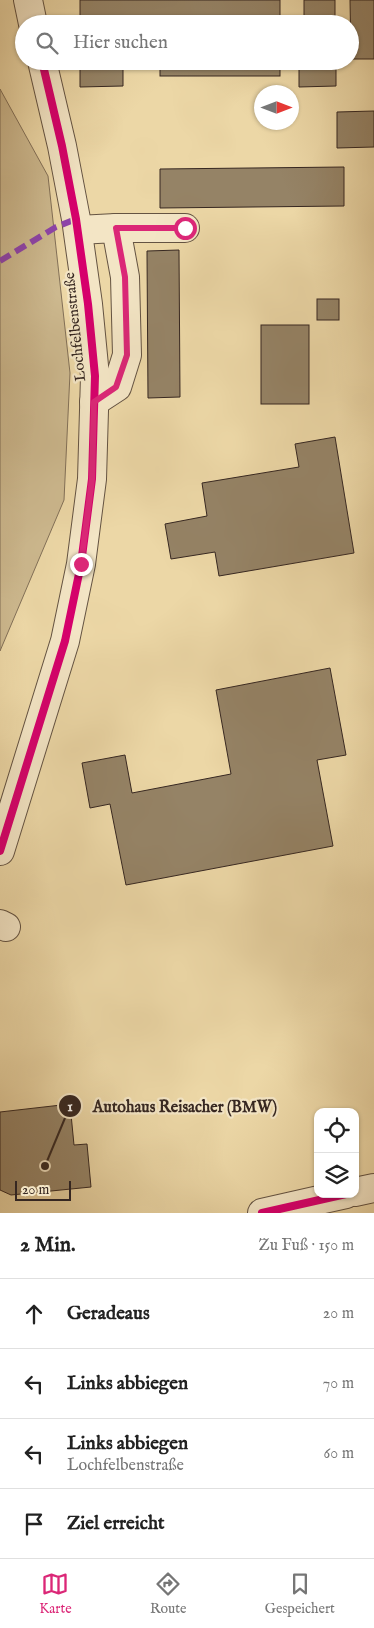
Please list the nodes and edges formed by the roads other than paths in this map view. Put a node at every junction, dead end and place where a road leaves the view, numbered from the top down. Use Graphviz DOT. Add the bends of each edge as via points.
graph roads {
  1 [pos="28,0"];
  2 [pos="31,15"];
  3 [pos="44,70"];
  4 [pos="116,228"];
  5 [pos="185,228"];
  6 [pos="78,230"];
  7 [pos="94,402"];
  8 [pos="0,851"];
  9 [pos="374,1188"];
  10 [pos="359,1191"];
  11 [pos="328,1198"];
  12 [pos="262,1213"];
  1 -- 2 [label="street"];
  3 -- 6 [label="street, Lochfelbenstraße"];
  4 -- 5 [label="street"];
  4 -- 6 [label="street"];
  4 -- 7 [label="street" via="125,277 127,355 116,387"];
  6 -- 7 [label="street, Lochfelbenstraße" via="95,376"];
  7 -- 8 [label="street, Lochfelbenstraße" via="92,479 81,564 65,641"];
  9 -- 10 [label="street"];
  11 -- 12 [label="street"];
}
